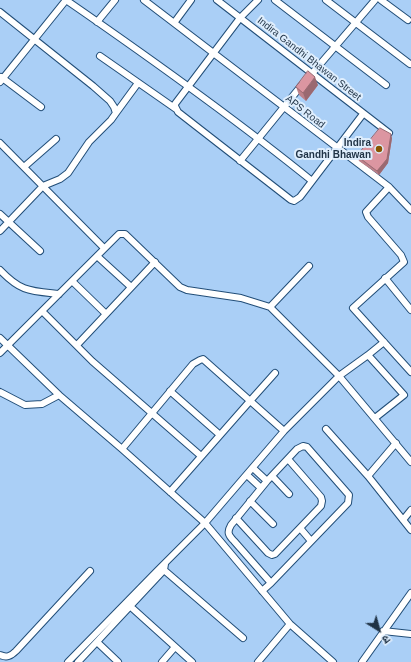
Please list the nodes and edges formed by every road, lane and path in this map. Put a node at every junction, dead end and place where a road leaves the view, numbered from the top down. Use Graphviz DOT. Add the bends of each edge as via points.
graph roads {
  1 [pos="66,0"];
  2 [pos="115,0"];
  3 [pos="144,0"];
  4 [pos="191,0"];
  5 [pos="217,0"];
  6 [pos="258,0"];
  7 [pos="275,0"];
  8 [pos="326,0"];
  9 [pos="375,0"];
  10 [pos="381,0"];
  11 [pos="0,12"];
  12 [pos="240,18"];
  13 [pos="408,20"];
  14 [pos="97,22"];
  15 [pos="356,23"];
  16 [pos="174,24"];
  17 [pos="34,39"];
  18 [pos="335,47"];
  19 [pos="214,53"];
  20 [pos="100,56"];
  21 [pos="410,64"];
  22 [pos="312,74"];
  23 [pos="1,78"];
  24 [pos="138,83"];
  25 [pos="386,85"];
  26 [pos="189,86"];
  27 [pos="41,106"];
  28 [pos="284,108"];
  29 [pos="176,109"];
  30 [pos="116,112"];
  31 [pos="363,114"];
  32 [pos="389,133"];
  33 [pos="259,138"];
  34 [pos="56,139"];
  35 [pos="0,143"];
  36 [pos="336,148"];
  37 [pos="240,161"];
  38 [pos="24,166"];
  39 [pos="312,181"];
  40 [pos="43,186"];
  41 [pos="388,187"];
  42 [pos="411,210"];
  43 [pos="0,214"];
  44 [pos="9,223"];
  45 [pos="0,231"];
  46 [pos="104,248"];
  47 [pos="40,252"];
  48 [pos="97,256"];
  49 [pos="155,262"];
  50 [pos="309,266"];
  51 [pos="0,270"];
  52 [pos="385,278"];
  53 [pos="72,281"];
  54 [pos="132,287"];
  55 [pos="59,294"];
  56 [pos="270,307"];
  57 [pos="411,310"];
  58 [pos="42,311"];
  59 [pos="106,314"];
  60 [pos="0,338"];
  61 [pos="384,342"];
  62 [pos="77,345"];
  63 [pos="8,346"];
  64 [pos="0,353"];
  65 [pos="368,354"];
  66 [pos="411,372"];
  67 [pos="276,374"];
  68 [pos="339,376"];
  69 [pos="170,391"];
  70 [pos="0,392"];
  71 [pos="60,395"];
  72 [pos="250,401"];
  73 [pos="152,412"];
  74 [pos="375,418"];
  75 [pos="326,429"];
  76 [pos="284,431"];
  77 [pos="220,435"];
  78 [pos="396,443"];
  79 [pos="122,449"];
  80 [pos="201,456"];
  81 [pos="288,459"];
  82 [pos="411,462"];
  83 [pos="252,468"];
  84 [pos="247,475"];
  85 [pos="272,476"];
  86 [pos="368,476"];
  87 [pos="267,482"];
  88 [pos="261,488"];
  89 [pos="170,492"];
  90 [pos="289,494"];
  91 [pos="250,501"];
  92 [pos="411,510"];
  93 [pos="236,518"];
  94 [pos="403,520"];
  95 [pos="205,523"];
  96 [pos="273,524"];
  97 [pos="300,528"];
  98 [pos="411,530"];
  99 [pos="312,540"];
  100 [pos="249,559"];
  101 [pos="241,566"];
  102 [pos="165,567"];
  103 [pos="90,571"];
  104 [pos="271,583"];
  105 [pos="262,591"];
  106 [pos="411,593"];
  107 [pos="403,604"];
  108 [pos="411,604"];
  109 [pos="131,607"];
  110 [pos="290,624"];
  111 [pos="383,631"];
  112 [pos="411,634"];
  113 [pos="243,638"];
  114 [pos="96,642"];
  115 [pos="174,647"];
  116 [pos="0,655"];
  117 [pos="68,662"];
  118 [pos="78,662"];
  119 [pos="118,662"];
  120 [pos="162,662"];
  121 [pos="192,662"];
  122 [pos="258,662"];
  123 [pos="333,662"];
  124 [pos="362,662"];
  1 -- 14 [label="street"];
  1 -- 17 [label="street"];
  2 -- 14 [label="street"];
  3 -- 16 [label="street, APS Road"];
  4 -- 16 [label="street"];
  5 -- 12 [label="street, Indira Gandhi Bhawan Street"];
  6 -- 12 [label="street"];
  7 -- 18 [label="street"];
  8 -- 15 [label="street"];
  9 -- 15 [label="street"];
  10 -- 13 [label="street"];
  11 -- 17 [label="street"];
  12 -- 19 [label="street"];
  12 -- 22 [label="street, Indira Gandhi Bhawan Street"];
  14 -- 26 [label="street"];
  15 -- 18 [label="street"];
  15 -- 21 [label="street"];
  16 -- 19 [label="street, APS Road"];
  17 -- 23 [label="street"];
  17 -- 30 [label="street" via="110,101"];
  18 -- 22 [label="street"];
  18 -- 25 [label="street"];
  19 -- 26 [label="street"];
  19 -- 28 [label="street, APS Road"];
  20 -- 24 [label="street"];
  22 -- 28 [label="street"];
  22 -- 31 [label="street, Indira Gandhi Bhawan Street"];
  23 -- 27 [label="street"];
  24 -- 29 [label="street"];
  24 -- 30 [label="street"];
  26 -- 29 [label="street" via="175,104"];
  26 -- 33 [label="street"];
  28 -- 33 [label="street"];
  28 -- 36 [label="street, APS Road"];
  29 -- 37 [label="street"];
  30 -- 40 [label="street" via="89,142 68,173"];
  31 -- 32 [label="street, Indira Gandhi Bhawan Street"];
  31 -- 36 [label="street"];
  33 -- 37 [label="street"];
  33 -- 39 [label="street"];
  34 -- 38 [label="street"];
  35 -- 38 [label="street"];
  36 -- 39 [label="street"];
  36 -- 41 [label="street, APS Road"];
  37 -- 39 [label="street" via="294,201"];
  38 -- 40 [label="street"];
  40 -- 44 [label="street"];
  40 -- 46 [label="street"];
  41 -- 42 [label="street, APS Road"];
  41 -- 52 [label="street" via="366,212 404,262"];
  43 -- 44 [label="street"];
  44 -- 45 [label="street"];
  44 -- 47 [label="street"];
  46 -- 48 [label="street"];
  46 -- 49 [label="street" via="116,235 125,234"];
  48 -- 53 [label="street"];
  48 -- 54 [label="street"];
  49 -- 54 [label="street"];
  49 -- 56 [label="street" via="180,287 187,290 242,298"];
  50 -- 56 [label="street"];
  51 -- 55 [label="street" via="12,282 23,288"];
  52 -- 57 [label="street"];
  52 -- 61 [label="street" via="353,308"];
  53 -- 55 [label="street"];
  53 -- 59 [label="street"];
  54 -- 59 [label="street"];
  55 -- 58 [label="street"];
  56 -- 68 [label="street"];
  58 -- 62 [label="street"];
  58 -- 63 [label="street"];
  59 -- 62 [label="street"];
  60 -- 63 [label="street"];
  61 -- 65 [label="street"];
  61 -- 66 [label="street"];
  62 -- 73 [label="street"];
  63 -- 64 [label="street"];
  63 -- 71 [label="street"];
  65 -- 68 [label="street"];
  65 -- 74 [label="street" via="404,395"];
  67 -- 72 [label="street"];
  68 -- 74 [label="street"];
  68 -- 76 [label="street"];
  69 -- 72 [label="street" via="194,364 204,359"];
  69 -- 73 [label="street"];
  69 -- 77 [label="street"];
  70 -- 71 [label="street" via="24,405 42,404"];
  71 -- 79 [label="street"];
  72 -- 76 [label="street"];
  72 -- 77 [label="street"];
  73 -- 79 [label="street"];
  73 -- 80 [label="street"];
  74 -- 78 [label="street"];
  75 -- 86 [label="street"];
  76 -- 83 [label="street"];
  77 -- 80 [label="street"];
  78 -- 82 [label="street"];
  78 -- 86 [label="street"];
  79 -- 89 [label="street"];
  80 -- 89 [label="street"];
  81 -- 85 [label="street"];
  81 -- 97 [label="street" via="322,501 321,506"];
  81 -- 99 [label="street" via="297,449 307,447 349,495 348,503"];
  83 -- 84 [label="street"];
  83 -- 87 [label="street"];
  84 -- 88 [label="street"];
  84 -- 95 [label="street"];
  85 -- 87 [label="street"];
  85 -- 90 [label="street"];
  86 -- 94 [label="street"];
  87 -- 88 [label="street"];
  88 -- 91 [label="street"];
  89 -- 95 [label="street"];
  91 -- 93 [label="street"];
  91 -- 96 [label="street"];
  92 -- 94 [label="street"];
  93 -- 97 [label="street" via="272,555"];
  93 -- 100 [label="street" via="228,531 229,536"];
  94 -- 98 [label="street"];
  95 -- 101 [label="street"];
  95 -- 102 [label="street"];
  97 -- 99 [label="street"];
  99 -- 104 [label="street"];
  100 -- 101 [label="street"];
  100 -- 104 [label="street"];
  101 -- 105 [label="street"];
  102 -- 109 [label="street"];
  102 -- 113 [label="street"];
  102 -- 117 [label="street" via="146,581"];
  103 -- 116 [label="street" via="16,651 10,656"];
  104 -- 105 [label="street"];
  105 -- 110 [label="street"];
  106 -- 107 [label="street"];
  107 -- 108 [label="street"];
  107 -- 111 [label="street"];
  109 -- 114 [label="street"];
  109 -- 115 [label="street"];
  110 -- 122 [label="street"];
  110 -- 123 [label="street"];
  111 -- 112 [label="street"];
  111 -- 124 [label="street"];
  114 -- 118 [label="street"];
  114 -- 119 [label="street"];
  115 -- 120 [label="street"];
  115 -- 121 [label="street"];
}
